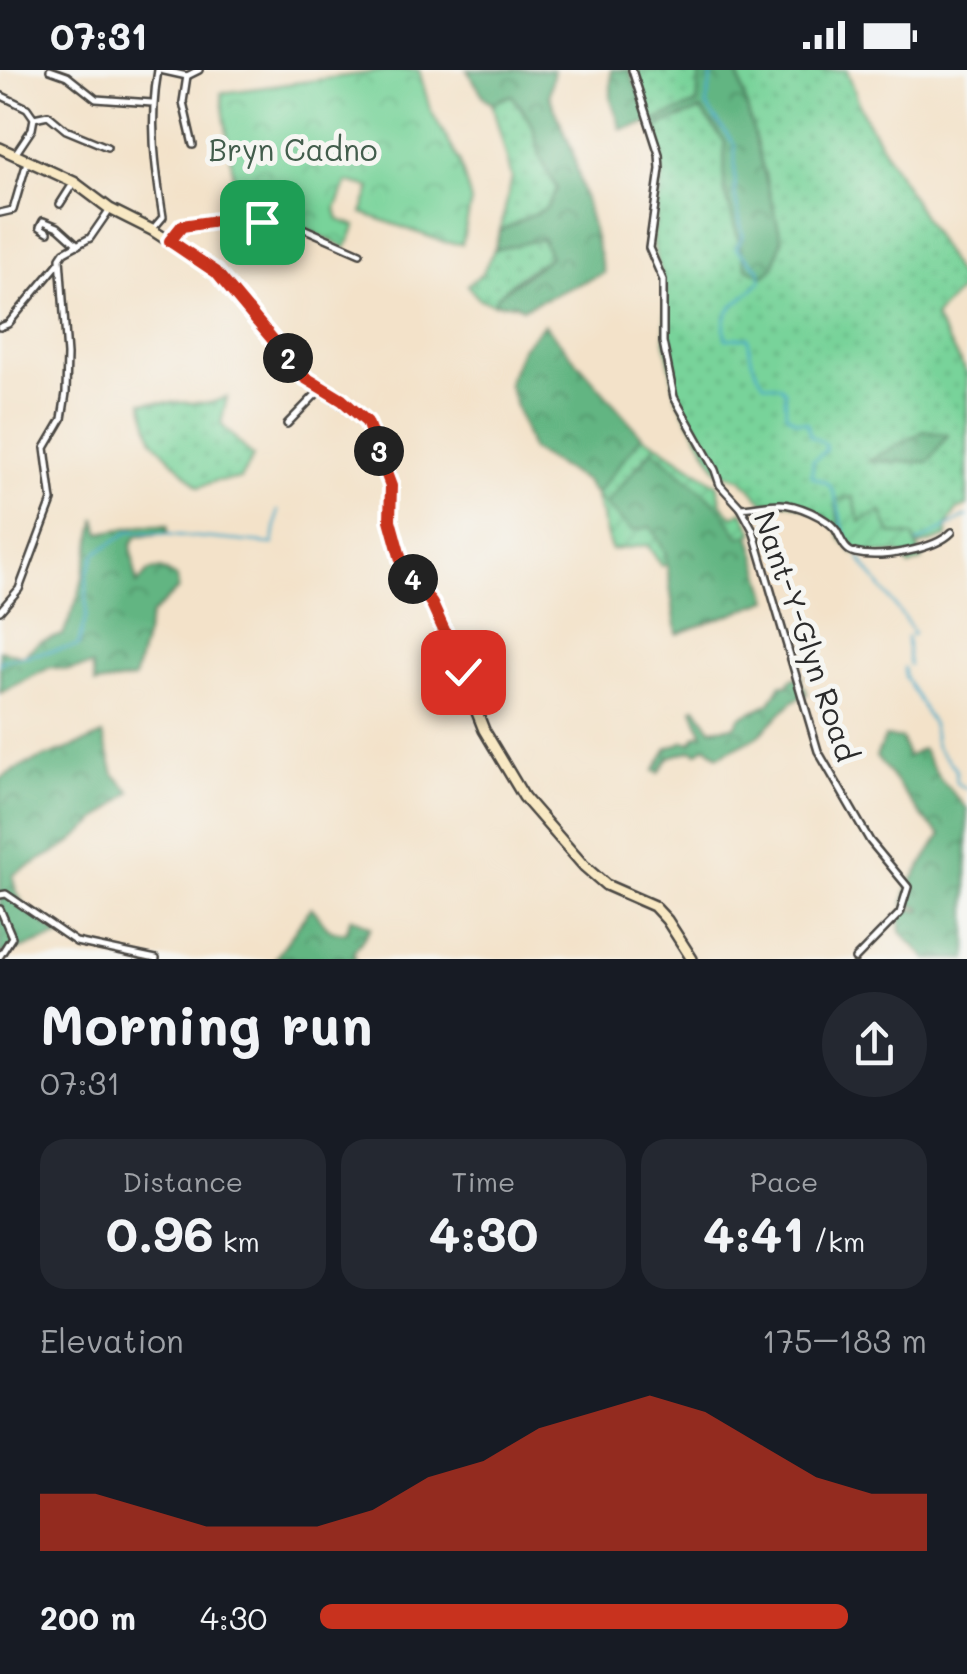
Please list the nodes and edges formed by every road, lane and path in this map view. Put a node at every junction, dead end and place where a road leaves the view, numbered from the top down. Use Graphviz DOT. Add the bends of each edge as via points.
graph roads {
  1 [pos="50,70"];
  2 [pos="159,70"];
  3 [pos="200,70"];
  4 [pos="632,70"];
  5 [pos="70,73"];
  6 [pos="187,76"];
  7 [pos="0,96"];
  8 [pos="152,103"];
  9 [pos="34,118"];
  10 [pos="193,145"];
  11 [pos="107,147"];
  12 [pos="0,148"];
  13 [pos="14,156"];
  14 [pos="27,162"];
  15 [pos="74,182"];
  16 [pos="100,202"];
  17 [pos="64,203"];
  18 [pos="110,209"];
  19 [pos="0,213"];
  20 [pos="100,225"];
  21 [pos="152,230"];
  22 [pos="48,232"];
  23 [pos="170,241"];
  24 [pos="78,245"];
  25 [pos="360,253"];
  26 [pos="59,263"];
  27 [pos="0,327"];
  28 [pos="321,389"];
  29 [pos="287,424"];
  30 [pos="741,508"];
  31 [pos="952,532"];
  32 [pos="0,611"];
  33 [pos="0,895"];
  34 [pos="0,909"];
  35 [pos="0,956"];
  36 [pos="156,959"];
  37 [pos="692,959"];
  38 [pos="855,959"];
  1 -- 5 [label="street"];
  2 -- 6 [label="street"];
  2 -- 8 [label="street"];
  3 -- 6 [label="street"];
  4 -- 30 [label="street, Nant-Y-Glyn Road" via="659,154 649,248 663,280 663,342 674,398 720,485"];
  5 -- 8 [label="street" via="96,98"];
  6 -- 10 [label="street" via="183,102"];
  7 -- 9 [label="street"];
  8 -- 21 [label="street" via="163,218"];
  9 -- 11 [label="street" via="48,115"];
  9 -- 13 [label="street"];
  12 -- 13 [label="main road"];
  13 -- 14 [label="main road"];
  14 -- 15 [label="main road"];
  14 -- 19 [label="street" via="13,210"];
  15 -- 16 [label="main road"];
  15 -- 17 [label="street"];
  16 -- 18 [label="main road"];
  16 -- 20 [label="street"];
  18 -- 20 [label="street"];
  18 -- 21 [label="main road"];
  20 -- 24 [label="street"];
  21 -- 23 [label="main road"];
  22 -- 24 [label="street" via="40,227 43,221"];
  23 -- 25 [label="street" via="182,226 231,219 296,226"];
  23 -- 28 [label="main road" via="216,272"];
  24 -- 26 [label="street" via="61,254"];
  26 -- 27 [label="street"];
  26 -- 32 [label="street" via="66,393 62,420 45,448 52,501 20,589"];
  28 -- 29 [label="street"];
  28 -- 37 [label="main road" via="362,416 372,432 391,486 390,520 401,560 432,604 484,730 524,797 606,886 654,906"];
  30 -- 31 [label="street" via="780,504 824,519 854,554 901,554"];
  30 -- 38 [label="street, Nant-Y-Glyn Road" via="818,751 870,841 908,887 900,913"];
  33 -- 36 [label="street" via="76,942"];
  34 -- 35 [label="street" via="12,937"];
}
